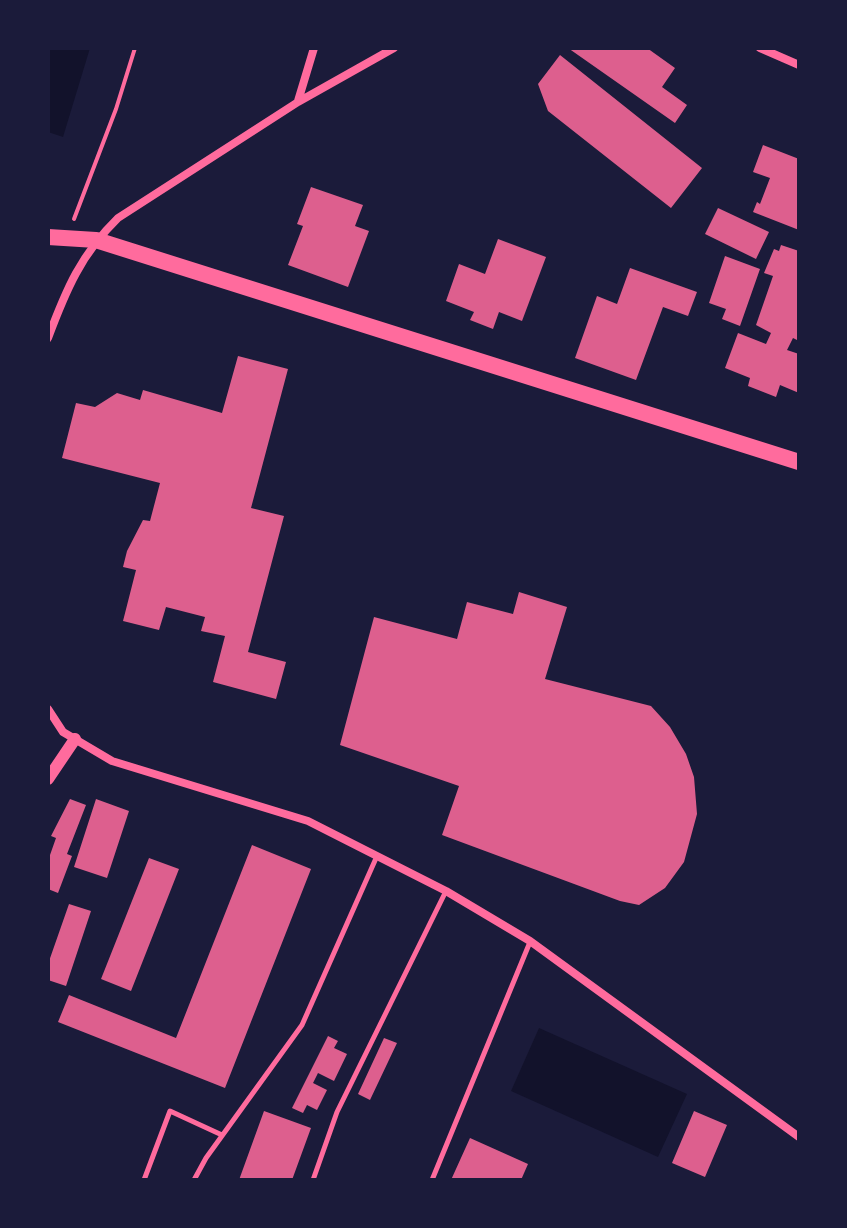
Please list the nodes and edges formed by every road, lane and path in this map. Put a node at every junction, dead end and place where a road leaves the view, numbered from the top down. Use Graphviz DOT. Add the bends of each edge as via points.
graph roads {
  1 [pos="135,48"];
  2 [pos="314,48"];
  3 [pos="394,48"];
  4 [pos="760,48"];
  5 [pos="799,65"];
  6 [pos="298,102"];
  7 [pos="48,237"];
  8 [pos="66,240"];
  9 [pos="96,240"];
  10 [pos="48,338"];
  11 [pos="799,462"];
  12 [pos="48,709"];
  13 [pos="75,739"];
  14 [pos="48,779"];
  15 [pos="377,856"];
  16 [pos="446,891"];
  17 [pos="530,941"];
  18 [pos="222,1135"];
  19 [pos="799,1137"];
  20 [pos="144,1180"];
  21 [pos="194,1180"];
  22 [pos="313,1180"];
  23 [pos="432,1180"];
  1 -- 8 [label="path"];
  2 -- 6 [label="street"];
  3 -- 6 [label="street"];
  4 -- 5 [label="street"];
  6 -- 9 [label="street" via="118,218"];
  7 -- 8 [label="highway"];
  8 -- 9 [label="highway"];
  9 -- 10 [label="street" via="67,288"];
  9 -- 11 [label="highway"];
  12 -- 13 [label="street" via="63,732"];
  13 -- 14 [label="street"];
  13 -- 15 [label="street" via="112,761 308,821"];
  15 -- 16 [label="street"];
  15 -- 18 [label="lane" via="302,1025"];
  16 -- 17 [label="street"];
  16 -- 22 [label="lane" via="337,1112"];
  17 -- 19 [label="street"];
  17 -- 23 [label="lane"];
  18 -- 20 [label="lane" via="170,1111"];
  18 -- 21 [label="lane"];
}
